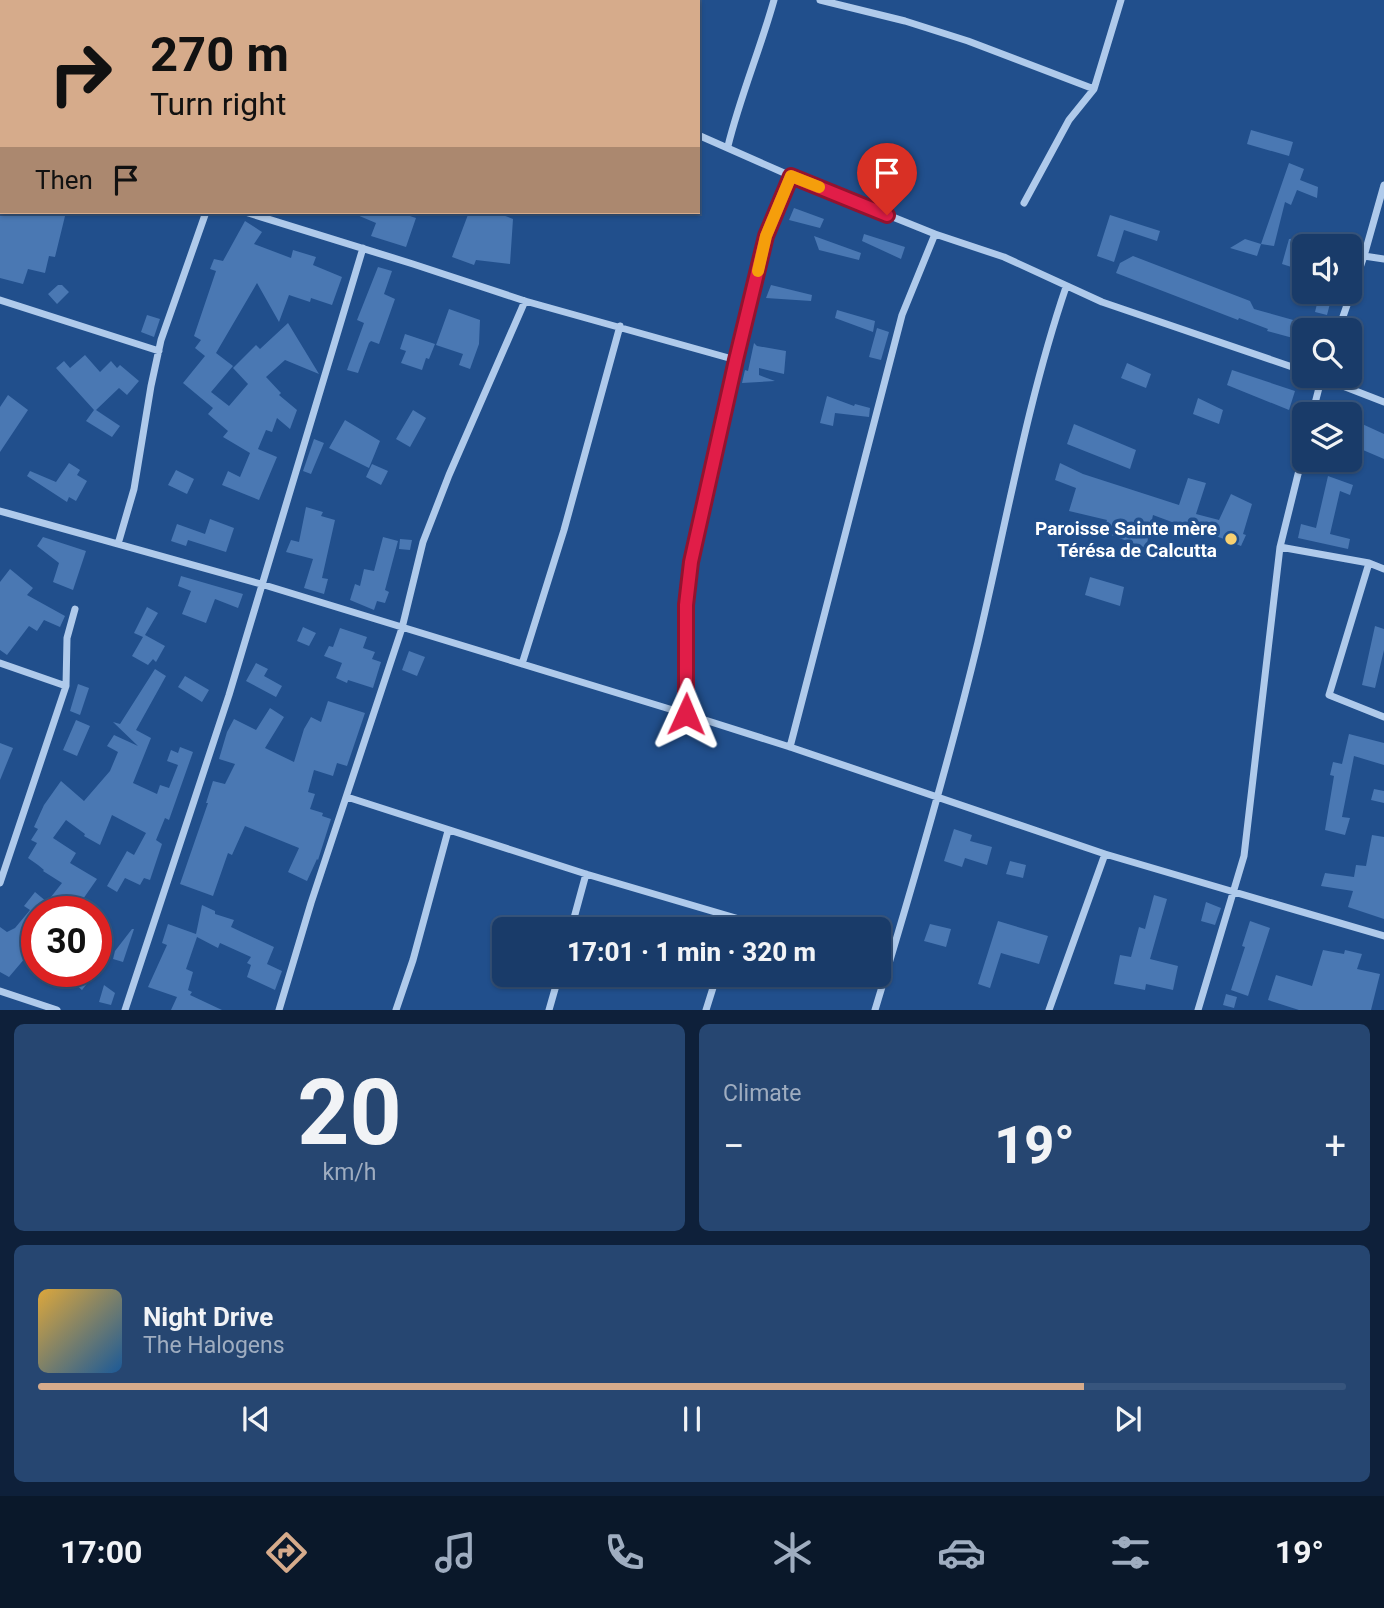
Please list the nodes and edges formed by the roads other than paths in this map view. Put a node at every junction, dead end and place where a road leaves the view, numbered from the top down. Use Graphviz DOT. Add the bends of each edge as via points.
graph roads {
  1 [pos="774,0"];
  2 [pos="820,0"];
  3 [pos="1121,0"];
  4 [pos="1094,89"];
  5 [pos="700,136"];
  6 [pos="728,146"];
  7 [pos="791,176"];
  8 [pos="1384,185"];
  9 [pos="1024,203"];
  10 [pos="205,214"];
  11 [pos="252,214"];
  12 [pos="935,234"];
  13 [pos="363,248"];
  14 [pos="1364,256"];
  15 [pos="1384,260"];
  16 [pos="1066,288"];
  17 [pos="0,300"];
  18 [pos="525,301"];
  19 [pos="1343,318"];
  20 [pos="620,326"];
  21 [pos="159,351"];
  22 [pos="736,360"];
  23 [pos="1292,368"];
  24 [pos="1348,388"];
  25 [pos="1384,402"];
  26 [pos="1299,472"];
  27 [pos="0,511"];
  28 [pos="118,544"];
  29 [pos="1280,547"];
  30 [pos="1369,564"];
  31 [pos="1384,569"];
  32 [pos="261,584"];
  33 [pos="75,609"];
  34 [pos="401,628"];
  35 [pos="0,663"];
  36 [pos="522,664"];
  37 [pos="66,686"];
  38 [pos="686,714"];
  39 [pos="1384,717"];
  40 [pos="790,747"];
  41 [pos="347,797"];
  42 [pos="937,797"];
  43 [pos="448,831"];
  44 [pos="1105,854"];
  45 [pos="586,874"];
  46 [pos="0,883"];
  47 [pos="1233,892"];
  48 [pos="574,917"];
  49 [pos="731,917"];
  50 [pos="1384,936"];
  51 [pos="891,956"];
  52 [pos="556,987"];
  53 [pos="713,987"];
  54 [pos="882,987"];
  55 [pos="0,991"];
  56 [pos="57,1010"];
  57 [pos="125,1010"];
  58 [pos="279,1010"];
  59 [pos="396,1010"];
  60 [pos="549,1010"];
  61 [pos="706,1010"];
  62 [pos="875,1010"];
  63 [pos="1049,1010"];
  64 [pos="1198,1010"];
  1 -- 6 [label="street"];
  2 -- 4 [label="street" via="930,29"];
  3 -- 4 [label="street"];
  4 -- 9 [label="street" via="1069,120"];
  5 -- 6 [label="street"];
  6 -- 7 [label="street"];
  7 -- 12 [label="street"];
  7 -- 22 [label="street" via="766,236"];
  8 -- 14 [label="street"];
  10 -- 21 [label="street"];
  11 -- 13 [label="street"];
  12 -- 16 [label="street" via="1004,257"];
  12 -- 40 [label="street" via="902,315"];
  13 -- 18 [label="street"];
  13 -- 32 [label="street"];
  14 -- 15 [label="street"];
  14 -- 19 [label="street"];
  16 -- 23 [label="street"];
  16 -- 42 [label="street" via="1045,356"];
  17 -- 21 [label="street"];
  18 -- 20 [label="street"];
  18 -- 34 [label="street" via="423,542"];
  20 -- 22 [label="street"];
  20 -- 36 [label="street"];
  21 -- 28 [label="street" via="134,489"];
  22 -- 38 [label="street" via="687,588"];
  24 -- 25 [label="street"];
  26 -- 29 [label="street"];
  27 -- 28 [label="street"];
  28 -- 32 [label="street"];
  29 -- 30 [label="street"];
  29 -- 47 [label="street" via="1244,856"];
  30 -- 31 [label="street"];
  30 -- 39 [label="street" via="1329,695"];
  32 -- 34 [label="street"];
  32 -- 57 [label="street"];
  33 -- 37 [label="street" via="67,638"];
  34 -- 36 [label="street"];
  34 -- 41 [label="street"];
  35 -- 37 [label="street"];
  36 -- 38 [label="street"];
  37 -- 46 [label="street"];
  38 -- 40 [label="street"];
  40 -- 42 [label="street"];
  41 -- 43 [label="street"];
  41 -- 58 [label="street"];
  42 -- 44 [label="street"];
  42 -- 51 [label="street"];
  43 -- 45 [label="street"];
  43 -- 59 [label="street"];
  44 -- 47 [label="street"];
  44 -- 63 [label="street"];
  45 -- 48 [label="street"];
  45 -- 49 [label="street"];
  47 -- 50 [label="street"];
  47 -- 64 [label="street"];
  52 -- 60 [label="street"];
  53 -- 61 [label="street"];
  54 -- 62 [label="street"];
  55 -- 56 [label="street"];
}
